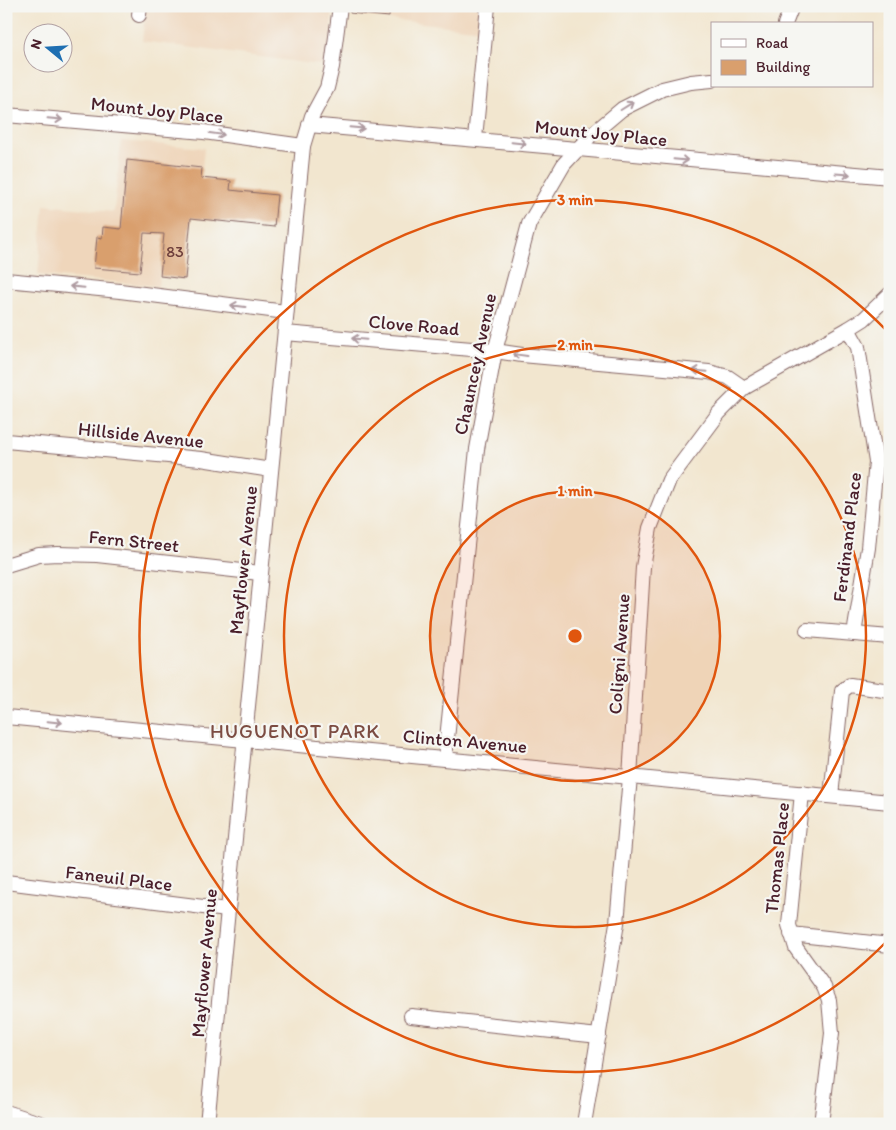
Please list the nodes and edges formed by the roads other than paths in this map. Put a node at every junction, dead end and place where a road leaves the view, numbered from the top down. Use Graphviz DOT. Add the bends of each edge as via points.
graph roads {
  1 [pos="340,6"];
  2 [pos="488,6"];
  3 [pos="788,8"];
  4 [pos="785,22"];
  5 [pos="711,80"];
  6 [pos="6,115"];
  7 [pos="309,125"];
  8 [pos="475,138"];
  9 [pos="303,146"];
  10 [pos="578,150"];
  11 [pos="890,178"];
  12 [pos="6,280"];
  13 [pos="890,294"];
  14 [pos="286,312"];
  15 [pos="848,329"];
  16 [pos="285,333"];
  17 [pos="495,351"];
  18 [pos="744,388"];
  19 [pos="6,441"];
  20 [pos="271,470"];
  21 [pos="6,565"];
  22 [pos="260,573"];
  23 [pos="808,630"];
  24 [pos="854,634"];
  25 [pos="890,637"];
  26 [pos="890,691"];
  27 [pos="6,717"];
  28 [pos="245,741"];
  29 [pos="446,758"];
  30 [pos="630,777"];
  31 [pos="802,793"];
  32 [pos="831,796"];
  33 [pos="890,802"];
  34 [pos="6,882"];
  35 [pos="227,910"];
  36 [pos="791,934"];
  37 [pos="890,945"];
  38 [pos="411,1016"];
  39 [pos="599,1036"];
  40 [pos="6,1112"];
  41 [pos="43,1124"];
  42 [pos="207,1124"];
  43 [pos="584,1124"];
  44 [pos="821,1124"];
  1 -- 7 [label="street, Mayflower Avenue" via="327,88"];
  2 -- 8 [label="street"];
  3 -- 4 [label="street"];
  10 -- 5 [label="street, Chauncey Avenue, one-way" via="605,122 638,99 669,87"];
  6 -- 9 [label="street, Mount Joy Place, one-way" via="204,132"];
  7 -- 8 [label="street, Mount Joy Place, one-way"];
  7 -- 9 [label="street, Mayflower Avenue"];
  8 -- 10 [label="street, Mount Joy Place, one-way"];
  9 -- 14 [label="street, Mayflower Avenue"];
  10 -- 11 [label="street, Mount Joy Place, one-way"];
  10 -- 17 [label="street, Chauncey Avenue" via="564,164 529,224"];
  14 -- 12 [label="street, one-way" via="120,290"];
  13 -- 15 [label="street, Coligni Avenue" via="864,319"];
  14 -- 16 [label="street, Mayflower Avenue"];
  15 -- 18 [label="street, Coligni Avenue"];
  15 -- 24 [label="street, Ferdinand Place" via="858,347 876,462 869,540"];
  17 -- 16 [label="street, Clove Road, one-way"];
  16 -- 20 [label="street, Mayflower Avenue"];
  18 -- 17 [label="street, Clove Road, one-way" via="728,377 709,372"];
  17 -- 29 [label="street, Chauncey Avenue" via="472,484"];
  18 -- 30 [label="street, Coligni Avenue" via="719,413 669,480 650,528 643,567"];
  19 -- 20 [label="street, Hillside Avenue" via="201,459"];
  20 -- 22 [label="street, Mayflower Avenue"];
  21 -- 22 [label="street, Fern Street" via="39,555 97,555"];
  22 -- 28 [label="street, Mayflower Avenue"];
  23 -- 24 [label="street"];
  24 -- 25 [label="street"];
  26 -- 32 [label="street" via="850,685 842,691"];
  27 -- 28 [label="street, Clinton Avenue, one-way"];
  28 -- 29 [label="street, Clinton Avenue"];
  28 -- 35 [label="street, Mayflower Avenue"];
  29 -- 30 [label="street, Clinton Avenue"];
  30 -- 31 [label="street, Clinton Avenue"];
  30 -- 39 [label="street, Coligni Avenue" via="617,923"];
  31 -- 32 [label="street, Clinton Avenue"];
  31 -- 36 [label="street, Thomas Place" via="790,908"];
  32 -- 33 [label="street, Clinton Avenue"];
  34 -- 35 [label="street, Faneuil Place"];
  35 -- 42 [label="street, Mayflower Avenue"];
  36 -- 37 [label="street"];
  36 -- 44 [label="street, Thomas Place" via="796,948 824,987 831,1008 832,1033"];
  38 -- 39 [label="street"];
  39 -- 43 [label="street, Coligni Avenue"];
  40 -- 41 [label="street"];
}
